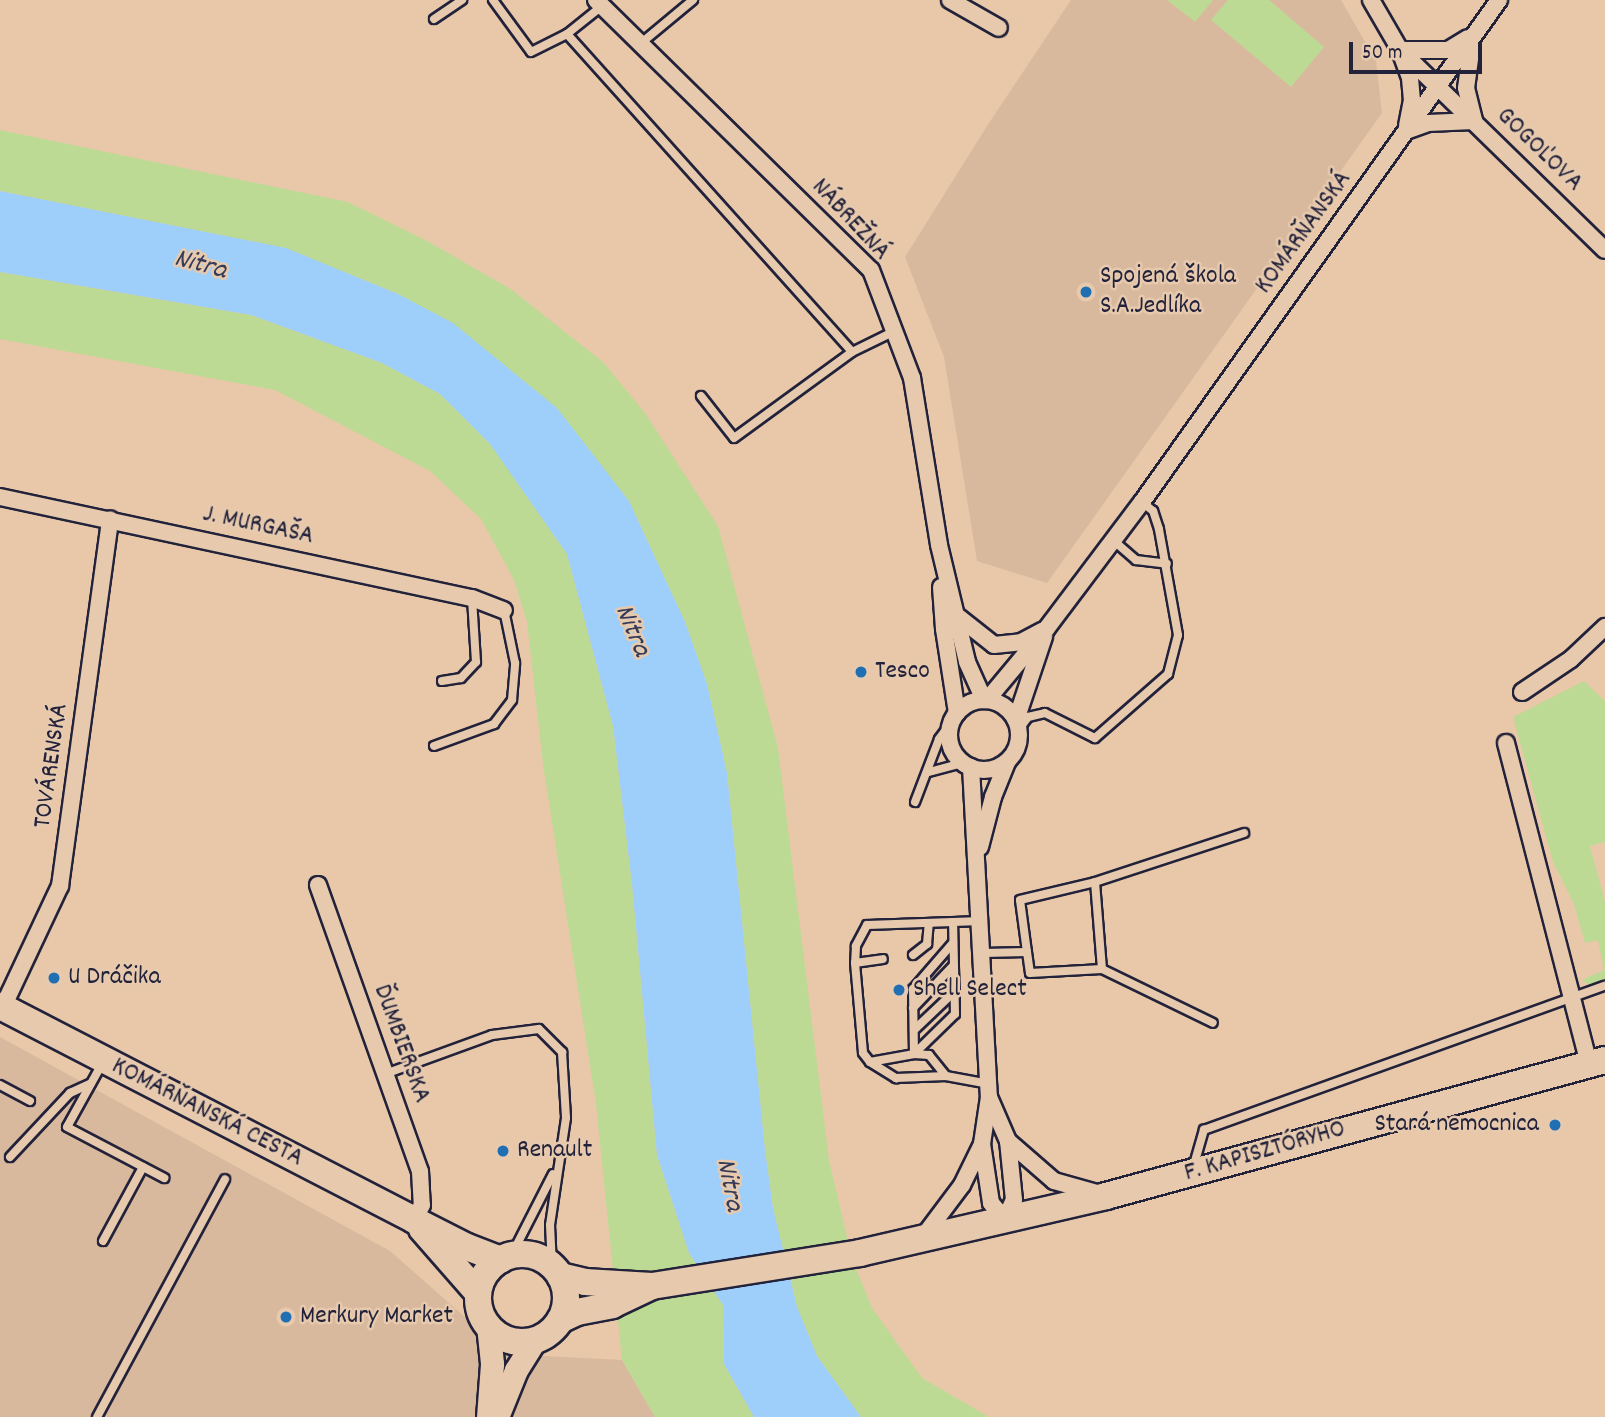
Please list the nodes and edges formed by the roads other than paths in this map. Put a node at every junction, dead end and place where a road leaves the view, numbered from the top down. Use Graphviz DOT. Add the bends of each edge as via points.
graph roads {
  1 [pos="462,0"];
  2 [pos="493,0"];
  3 [pos="693,0"];
  4 [pos="950,0"];
  5 [pos="1371,0"];
  6 [pos="1499,0"];
  7 [pos="598,3"];
  8 [pos="434,19"];
  9 [pos="999,28"];
  10 [pos="567,34"];
  11 [pos="1475,34"];
  12 [pos="640,44"];
  13 [pos="1400,50"];
  14 [pos="1438,86"];
  15 [pos="1474,121"];
  16 [pos="1406,131"];
  17 [pos="1605,250"];
  18 [pos="895,331"];
  19 [pos="852,352"];
  20 [pos="701,396"];
  21 [pos="0,497"];
  22 [pos="1142,502"];
  23 [pos="110,519"];
  24 [pos="1114,541"];
  25 [pos="939,545"];
  26 [pos="1167,564"];
  27 [pos="472,598"];
  28 [pos="504,610"];
  29 [pos="956,615"];
  30 [pos="1605,626"];
  31 [pos="1048,628"];
  32 [pos="442,681"];
  33 [pos="1522,692"];
  34 [pos="986,700"];
  35 [pos="955,718"];
  36 [pos="1017,725"];
  37 [pos="1506,743"];
  38 [pos="434,746"];
  39 [pos="1007,762"];
  40 [pos="967,765"];
  41 [pos="929,772"];
  42 [pos="915,802"];
  43 [pos="1244,833"];
  44 [pos="978,852"];
  45 [pos="1095,883"];
  46 [pos="318,885"];
  47 [pos="981,921"];
  48 [pos="953,922"];
  49 [pos="929,923"];
  50 [pos="953,943"];
  51 [pos="1027,952"];
  52 [pos="983,953"];
  53 [pos="912,955"];
  54 [pos="883,959"];
  55 [pos="855,963"];
  56 [pos="954,965"];
  57 [pos="1102,969"];
  58 [pos="1605,986"];
  59 [pos="954,992"];
  60 [pos="1571,998"];
  61 [pos="2,1007"];
  62 [pos="913,1008"];
  63 [pos="1213,1023"];
  64 [pos="914,1030"];
  65 [pos="914,1054"];
  66 [pos="104,1060"];
  67 [pos="870,1062"];
  68 [pos="1597,1062"];
  69 [pos="386,1074"];
  70 [pos="946,1076"];
  71 [pos="91,1083"];
  72 [pos="0,1085"];
  73 [pos="989,1090"];
  74 [pos="30,1101"];
  75 [pos="1008,1141"];
  76 [pos="982,1144"];
  77 [pos="10,1157"];
  78 [pos="143,1167"];
  79 [pos="556,1168"];
  80 [pos="1192,1172"];
  81 [pos="164,1178"];
  82 [pos="225,1179"];
  83 [pos="1106,1196"];
  84 [pos="1005,1219"];
  85 [pos="414,1220"];
  86 [pos="922,1238"];
  87 [pos="103,1241"];
  88 [pos="506,1258"];
  89 [pos="556,1271"];
  90 [pos="652,1286"];
  91 [pos="478,1293"];
  92 [pos="560,1320"];
  93 [pos="488,1325"];
  94 [pos="535,1340"];
  95 [pos="97,1417"];
  96 [pos="488,1417"];
  97 [pos="497,1417"];
  1 -- 8 [label="lane"];
  2 -- 10 [label="lane" via="531,52"];
  3 -- 12 [label="lane"];
  4 -- 9 [label="street"];
  5 -- 13 [label="street"];
  6 -- 11 [label="street, KOMÁRŇANSKÁ"];
  7 -- 10 [label="lane"];
  7 -- 12 [label="street, NÁBREŽNÁ"];
  10 -- 19 [label="lane"];
  11 -- 13 [label="street" via="1448,50"];
  11 -- 14 [label="street, KOMÁRŇANSKÁ"];
  11 -- 15 [label="street" via="1466,88"];
  12 -- 18 [label="street, NÁBREŽNÁ" via="871,270"];
  13 -- 14 [label="street, GOGOĽOVA"];
  13 -- 16 [label="street" via="1412,100"];
  14 -- 15 [label="street, GOGOĽOVA"];
  14 -- 16 [label="street, KOMÁRŇANSKÁ"];
  15 -- 16 [label="street" via="1428,123"];
  15 -- 17 [label="street, GOGOĽOVA"];
  16 -- 22 [label="street, KOMÁRŇANSKÁ"];
  18 -- 19 [label="lane"];
  18 -- 25 [label="street, NÁBREŽNÁ" via="912,378"];
  19 -- 20 [label="lane" via="734,438"];
  21 -- 23 [label="street, J. MURGAŠA"];
  22 -- 24 [label="street, KOMÁRŇANSKÁ"];
  22 -- 26 [label="lane" via="1153,511"];
  23 -- 27 [label="street, J. MURGAŠA"];
  23 -- 61 [label="street, TOVÁRENSKÁ" via="60,886"];
  24 -- 26 [label="lane" via="1136,561"];
  24 -- 31 [label="street, KOMÁRŇANSKÁ"];
  25 -- 29 [label="street, NÁBREŽNÁ"];
  25 -- 35 [label="street, NÁBREŽNÁ"];
  26 -- 36 [label="lane" via="1178,635 1168,674 1095,738 1045,713"];
  27 -- 28 [label="street, J. MURGAŠA"];
  27 -- 32 [label="lane" via="476,662 461,678"];
  28 -- 38 [label="lane" via="515,663 512,700 494,724"];
  29 -- 31 [label="street" via="994,645 1021,642"];
  29 -- 34 [label="street, NÁBREŽNÁ" via="967,662"];
  30 -- 33 [label="street" via="1571,659"];
  31 -- 34 [label="street, KOMÁRŇANSKÁ"];
  31 -- 36 [label="street, KOMÁRŇANSKÁ"];
  34 -- 35 [label="street, KOMÁRŇANSKÁ" via="974,702"];
  34 -- 36 [label="street" via="1005,706"];
  35 -- 40 [label="street, KOMÁRŇANSKÁ" via="951,745"];
  35 -- 41 [label="lane" via="939,739"];
  36 -- 39 [label="street, KOMÁRŇANSKÁ" via="1017,747"];
  37 -- 60 [label="street"];
  39 -- 40 [label="street" via="990,770"];
  39 -- 44 [label="street, KOMÁRŇANSKÁ"];
  40 -- 41 [label="lane"];
  40 -- 44 [label="street, KOMÁRŇANSKÁ"];
  41 -- 42 [label="lane"];
  43 -- 45 [label="lane"];
  44 -- 47 [label="street, KOMÁRŇANSKÁ"];
  45 -- 51 [label="lane" via="1020,900"];
  45 -- 57 [label="lane"];
  46 -- 69 [label="street, ĎUMBIERSKA"];
  47 -- 48 [label="lane"];
  47 -- 52 [label="street, KOMÁRŇANSKÁ"];
  48 -- 49 [label="lane"];
  48 -- 50 [label="lane"];
  49 -- 53 [label="lane" via="928,944"];
  49 -- 55 [label="lane" via="867,925 856,946"];
  50 -- 56 [label="lane"];
  50 -- 62 [label="lane" via="913,989"];
  51 -- 52 [label="lane"];
  51 -- 57 [label="lane" via="1030,973"];
  52 -- 73 [label="street, KOMÁRŇANSKÁ"];
  54 -- 55 [label="lane"];
  55 -- 67 [label="lane" via="863,1053"];
  56 -- 59 [label="lane"];
  56 -- 62 [label="lane"];
  57 -- 63 [label="lane"];
  58 -- 60 [label="lane"];
  59 -- 64 [label="lane"];
  59 -- 65 [label="lane" via="955,1014"];
  60 -- 68 [label="street"];
  60 -- 80 [label="lane" via="1204,1130"];
  61 -- 66 [label="main road, KOMÁRŇANSKÁ CESTA"];
  62 -- 64 [label="lane"];
  64 -- 65 [label="lane"];
  65 -- 67 [label="lane"];
  65 -- 70 [label="lane" via="929,1055"];
  66 -- 71 [label="lane"];
  66 -- 85 [label="main road, KOMÁRŇANSKÁ CESTA"];
  67 -- 70 [label="lane" via="896,1079"];
  68 -- 80 [label="main road, F. KAPISZTÓRYHO"];
  69 -- 79 [label="lane" via="492,1035 540,1029 562,1052 566,1118"];
  69 -- 85 [label="street, ĎUMBIERSKA" via="420,1171 422,1205"];
  70 -- 73 [label="lane"];
  71 -- 77 [label="lane" via="70,1093"];
  71 -- 78 [label="lane" via="67,1127"];
  72 -- 74 [label="lane"];
  73 -- 75 [label="street"];
  73 -- 76 [label="street"];
  75 -- 83 [label="street" via="1054,1181"];
  75 -- 84 [label="street" via="1014,1200"];
  76 -- 84 [label="street" via="991,1203"];
  76 -- 86 [label="street" via="962,1185"];
  78 -- 81 [label="lane"];
  78 -- 87 [label="lane"];
  79 -- 88 [label="lane"];
  79 -- 89 [label="lane" via="550,1225"];
  80 -- 83 [label="main road, F. KAPISZTÓRYHO"];
  82 -- 95 [label="lane"];
  83 -- 84 [label="main road, F. KAPISZTÓRYHO"];
  84 -- 86 [label="main road, F. KAPISZTÓRYHO"];
  85 -- 88 [label="main road, KOMÁRŇANSKÁ CESTA" via="467,1247"];
  85 -- 91 [label="main road, KOMÁRŇANSKÁ CESTA"];
  86 -- 90 [label="main road, F. KAPISZTÓRYHO"];
  88 -- 89 [label="main road" via="533,1256"];
  88 -- 91 [label="main road" via="488,1270"];
  89 -- 90 [label="main road" via="585,1282"];
  89 -- 92 [label="main road" via="566,1298"];
  90 -- 92 [label="main road" via="612,1305"];
  91 -- 93 [label="main road"];
  92 -- 94 [label="main road"];
  93 -- 94 [label="main road" via="509,1340"];
  93 -- 96 [label="street" via="492,1364"];
  94 -- 97 [label="street" via="516,1370"];
}
